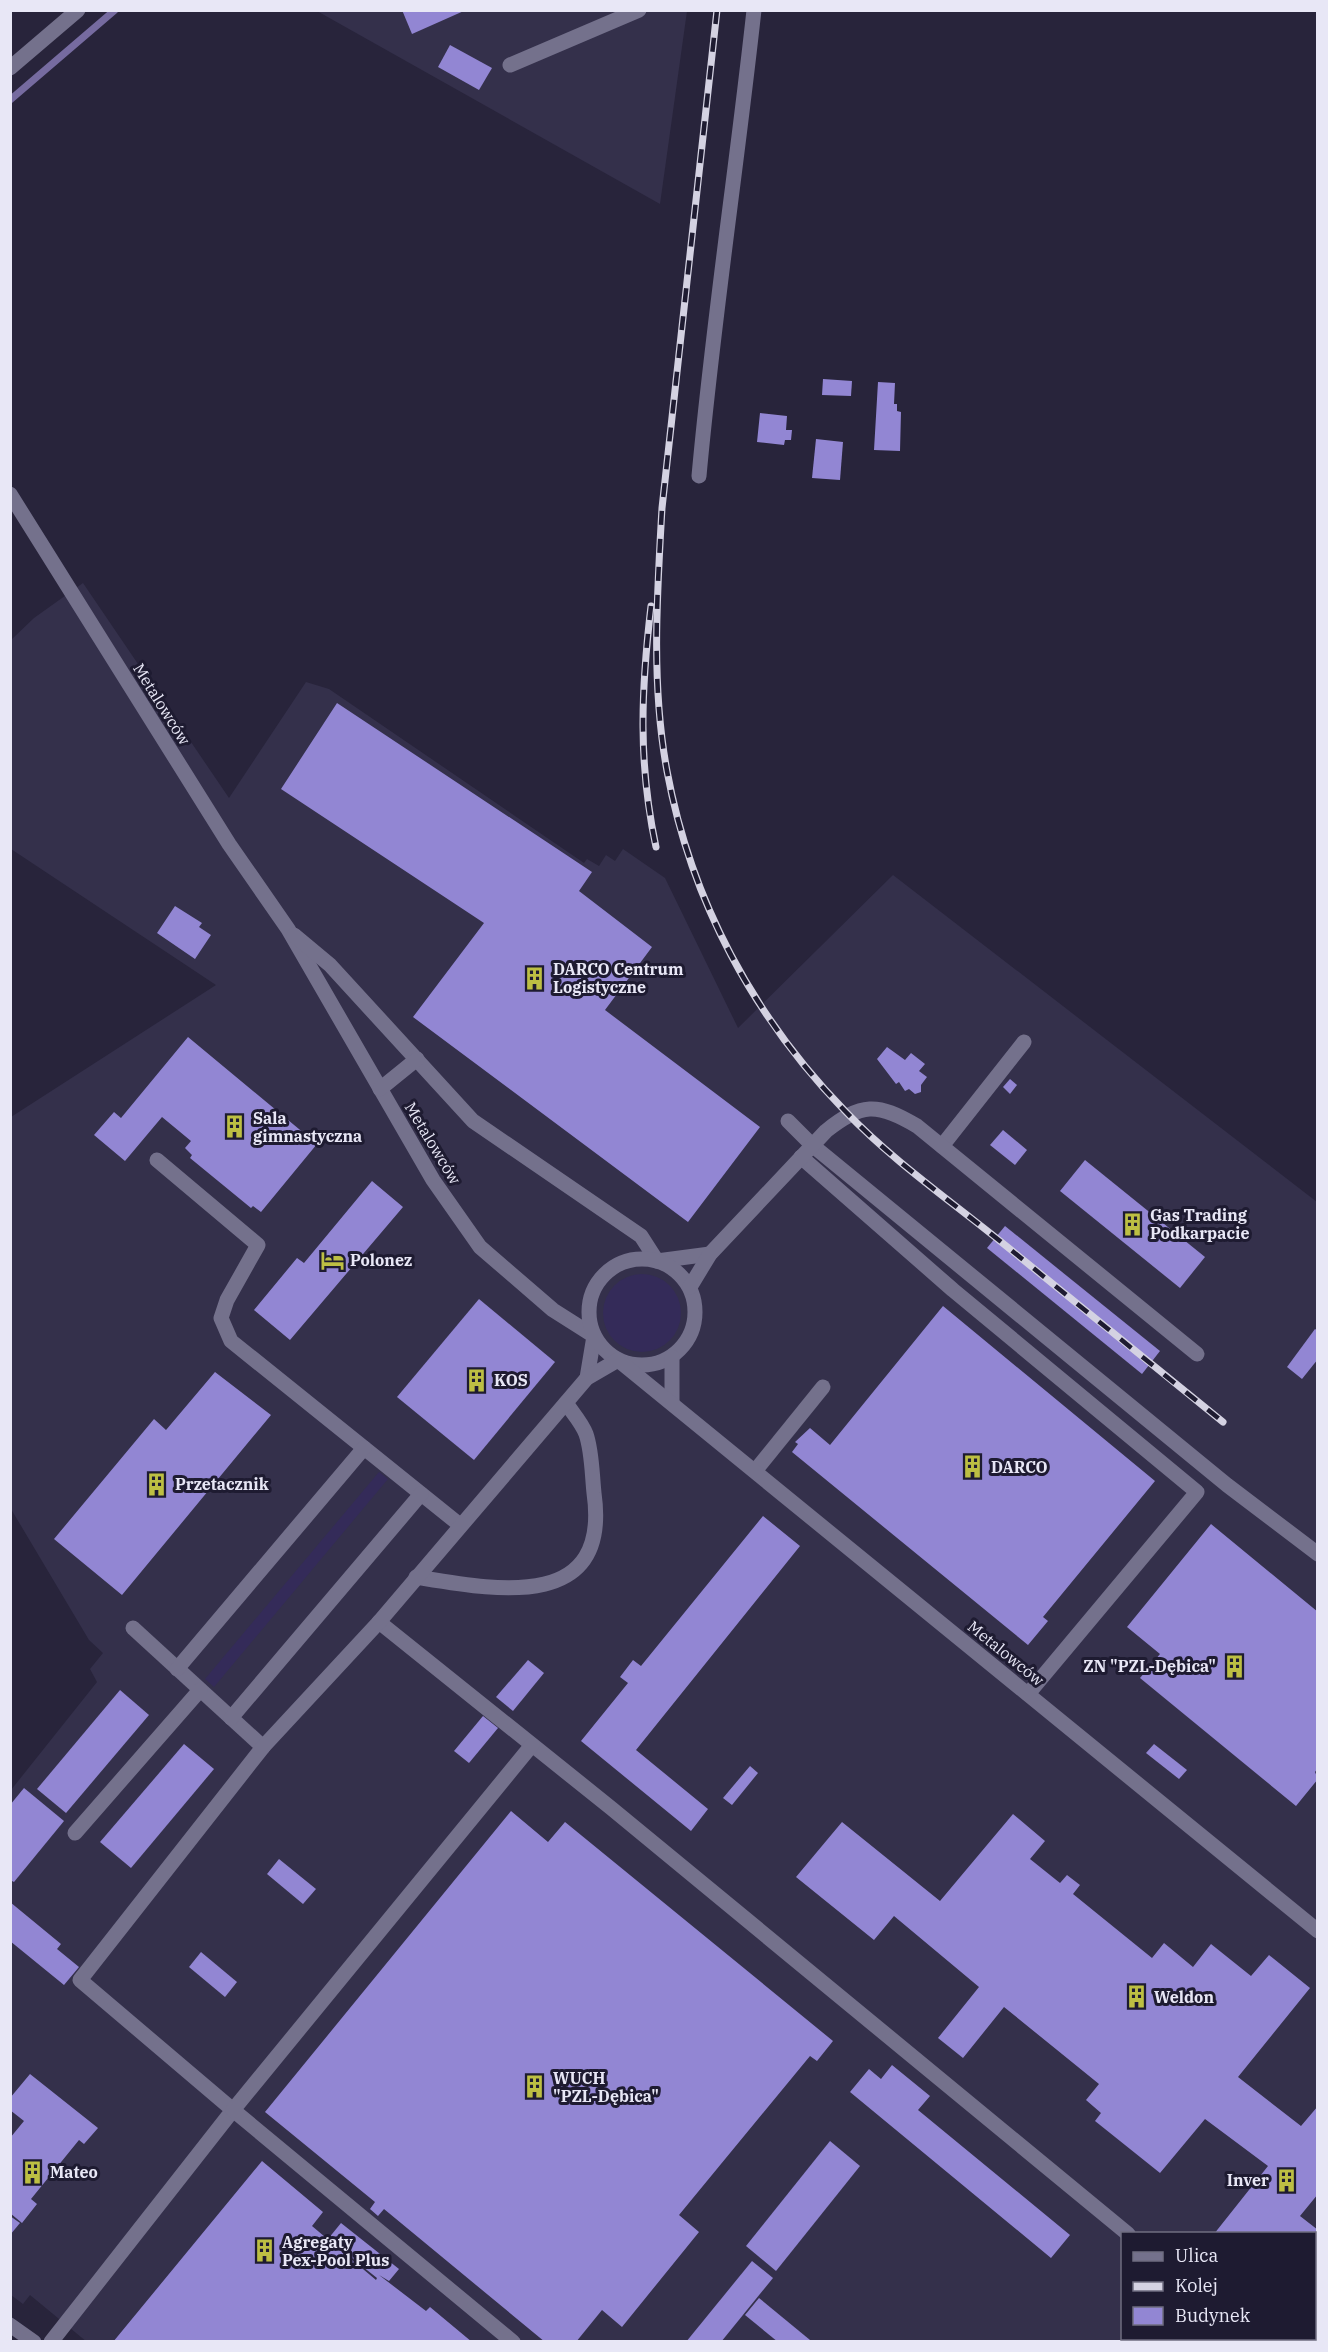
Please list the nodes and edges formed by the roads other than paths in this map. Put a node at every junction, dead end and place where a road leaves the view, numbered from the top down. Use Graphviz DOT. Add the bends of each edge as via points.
graph roads {
  1 [pos="78,10"];
  2 [pos="639,10"];
  3 [pos="754,10"];
  4 [pos="510,66"];
  5 [pos="10,68"];
  6 [pos="699,476"];
  7 [pos="10,494"];
  8 [pos="288,929"];
  9 [pos="1024,1042"];
  10 [pos="417,1059"];
  11 [pos="380,1089"];
  12 [pos="788,1121"];
  13 [pos="812,1145"];
  14 [pos="942,1146"];
  15 [pos="801,1157"];
  16 [pos="157,1160"];
  17 [pos="710,1254"];
  18 [pos="657,1261"];
  19 [pos="690,1287"];
  20 [pos="594,1336"];
  21 [pos="1197,1354"];
  22 [pos="672,1357"];
  23 [pos="618,1360"];
  24 [pos="587,1378"];
  25 [pos="823,1387"];
  26 [pos="566,1403"];
  27 [pos="672,1403"];
  28 [pos="364,1448"];
  29 [pos="755,1471"];
  30 [pos="421,1494"];
  31 [pos="460,1525"];
  32 [pos="1317,1554"];
  33 [pos="416,1577"];
  34 [pos="379,1622"];
  35 [pos="133,1628"];
  36 [pos="177,1670"];
  37 [pos="200,1690"];
  38 [pos="1029,1694"];
  39 [pos="231,1718"];
  40 [pos="532,1745"];
  41 [pos="264,1747"];
  42 [pos="75,1833"];
  43 [pos="1317,1931"];
  44 [pos="233,2110"];
  45 [pos="1126,2232"];
  46 [pos="10,2325"];
  47 [pos="34,2342"];
  48 [pos="51,2342"];
  49 [pos="513,2342"];
  1 -- 5 [label="street"];
  2 -- 4 [label="street"];
  3 -- 6 [label="street"];
  7 -- 8 [label="street, Metalowców" via="217,825"];
  8 -- 10 [label="street, Metalowców" via="330,965"];
  8 -- 11 [label="street, Metalowców"];
  9 -- 14 [label="street"];
  10 -- 11 [label="street"];
  10 -- 18 [label="street, Metalowców" via="473,1120 641,1236"];
  11 -- 20 [label="street, Metalowców" via="433,1180 480,1247 553,1310"];
  12 -- 13 [label="street"];
  13 -- 14 [label="street" via="847,1113 858,1109 895,1115"];
  13 -- 15 [label="street"];
  13 -- 32 [label="street" via="1227,1485"];
  14 -- 21 [label="street"];
  15 -- 17 [label="street"];
  15 -- 38 [label="street" via="953,1290 1197,1492"];
  16 -- 28 [label="street" via="258,1245 221,1318 231,1341"];
  17 -- 18 [label="street"];
  17 -- 19 [label="street"];
  18 -- 19 [label="street, Metalowców" via="668,1265"];
  18 -- 20 [label="street" via="638,1259 619,1264 597,1283 590,1300 589,1320"];
  19 -- 22 [label="street" via="696,1306 694,1327 686,1344"];
  20 -- 23 [label="street, Metalowców"];
  20 -- 24 [label="street"];
  22 -- 23 [label="street" via="653,1365"];
  22 -- 27 [label="street"];
  23 -- 24 [label="street"];
  23 -- 27 [label="street, Metalowców"];
  24 -- 26 [label="street"];
  25 -- 29 [label="street"];
  26 -- 31 [label="street"];
  26 -- 33 [label="street" via="586,1433 596,1510 595,1536 585,1559 566,1577 534,1586"];
  27 -- 29 [label="street, Metalowców"];
  28 -- 30 [label="street"];
  28 -- 36 [label="street"];
  29 -- 38 [label="street, Metalowców"];
  30 -- 31 [label="street"];
  30 -- 39 [label="street"];
  31 -- 33 [label="street"];
  33 -- 34 [label="street"];
  34 -- 40 [label="street"];
  34 -- 41 [label="street"];
  35 -- 36 [label="street"];
  36 -- 37 [label="street"];
  37 -- 39 [label="street"];
  37 -- 42 [label="street"];
  38 -- 43 [label="street, Metalowców"];
  39 -- 41 [label="street"];
  40 -- 44 [label="street"];
  40 -- 45 [label="street"];
  41 -- 44 [label="street" via="80,1980"];
  44 -- 48 [label="street"];
  44 -- 49 [label="street"];
  46 -- 47 [label="street"];
}
